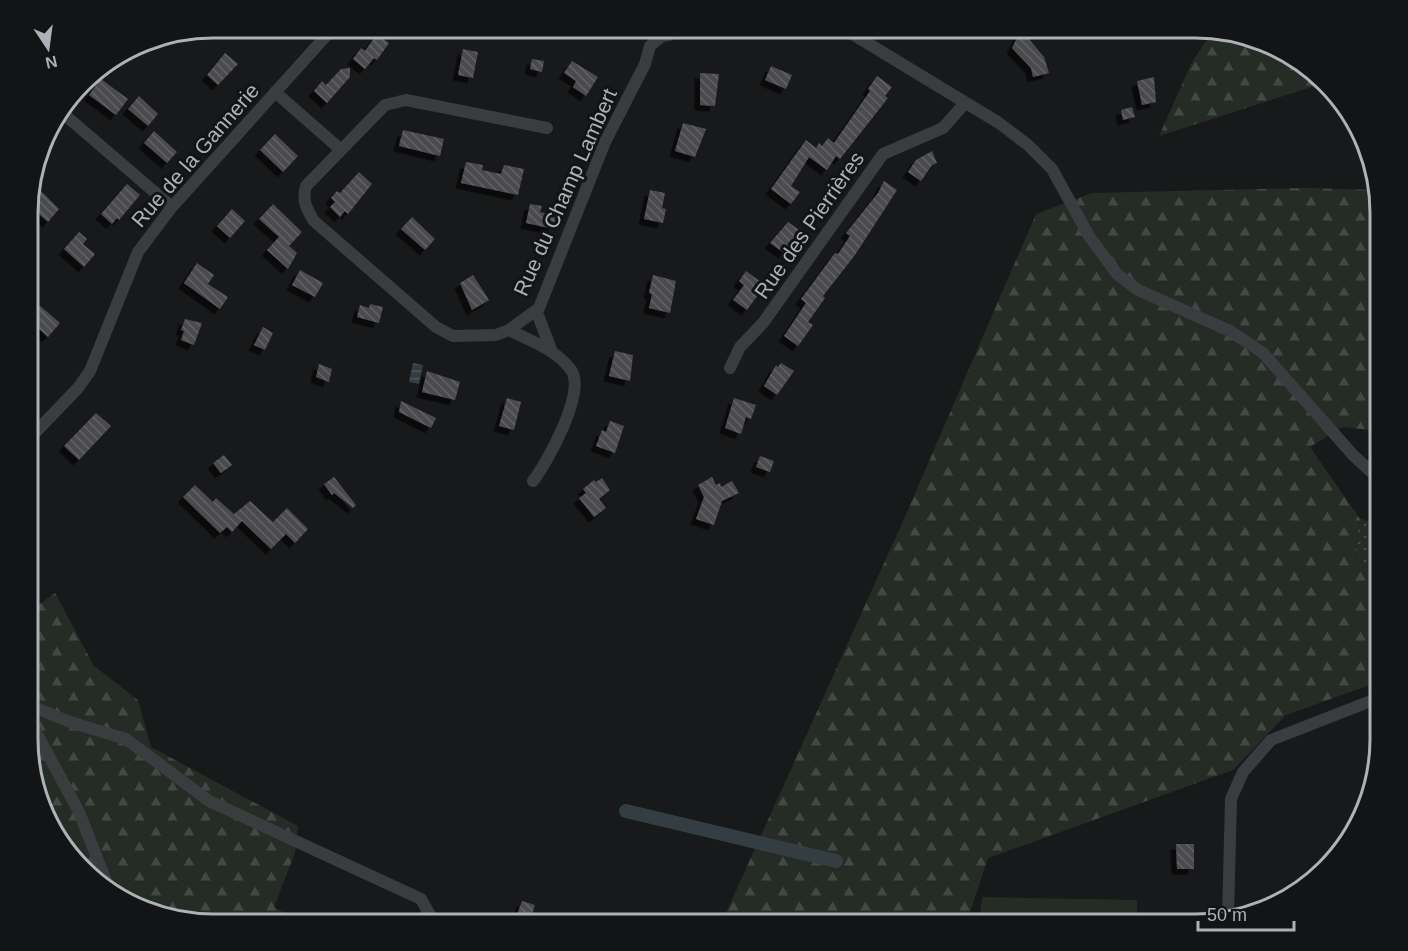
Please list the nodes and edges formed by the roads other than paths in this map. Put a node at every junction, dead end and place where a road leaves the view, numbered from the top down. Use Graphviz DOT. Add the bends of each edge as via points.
graph roads {
  1 [pos="324,38"];
  2 [pos="660,38"];
  3 [pos="859,38"];
  4 [pos="275,92"];
  5 [pos="965,103"];
  6 [pos="66,116"];
  7 [pos="547,128"];
  8 [pos="340,149"];
  9 [pos="172,207"];
  10 [pos="536,310"];
  11 [pos="509,330"];
  12 [pos="552,352"];
  13 [pos="730,368"];
  14 [pos="38,429"];
  15 [pos="1370,471"];
  16 [pos="533,481"];
  17 [pos="1370,701"];
  18 [pos="38,709"];
  19 [pos="38,737"];
  20 [pos="104,875"];
  21 [pos="1228,910"];
  22 [pos="429,914"];
  1 -- 4 [label="street, Rue de la Gannerie"];
  2 -- 10 [label="street, Rue du Champ Lambert" via="650,46 645,64 604,142 557,268"];
  3 -- 5 [label="street"];
  4 -- 8 [label="street"];
  4 -- 9 [label="street, Rue de la Gannerie"];
  5 -- 13 [label="street, Rue des Pierrières" via="944,128 883,154 763,323 740,347"];
  5 -- 15 [label="street" via="1028,145 1052,169 1100,255 1117,274 1138,290 1230,331 1263,353"];
  6 -- 9 [label="street"];
  7 -- 8 [label="street, Rue du Champ Lambert" via="406,100 385,105"];
  8 -- 11 [label="street, Rue du Champ Lambert" via="306,186 303,197 314,221 436,327 453,336 480,338"];
  9 -- 14 [label="street, Rue de la Gannerie" via="138,252 90,371"];
  10 -- 11 [label="street, Rue du Champ Lambert"];
  10 -- 12 [label="street"];
  11 -- 12 [label="street"];
  12 -- 16 [label="street" via="572,371 576,389 556,443"];
  17 -- 21 [label="street" via="1271,740 1243,772 1232,799"];
  18 -- 22 [label="street" via="126,740 209,801 421,898"];
  19 -- 20 [label="street" via="79,812"];
}
